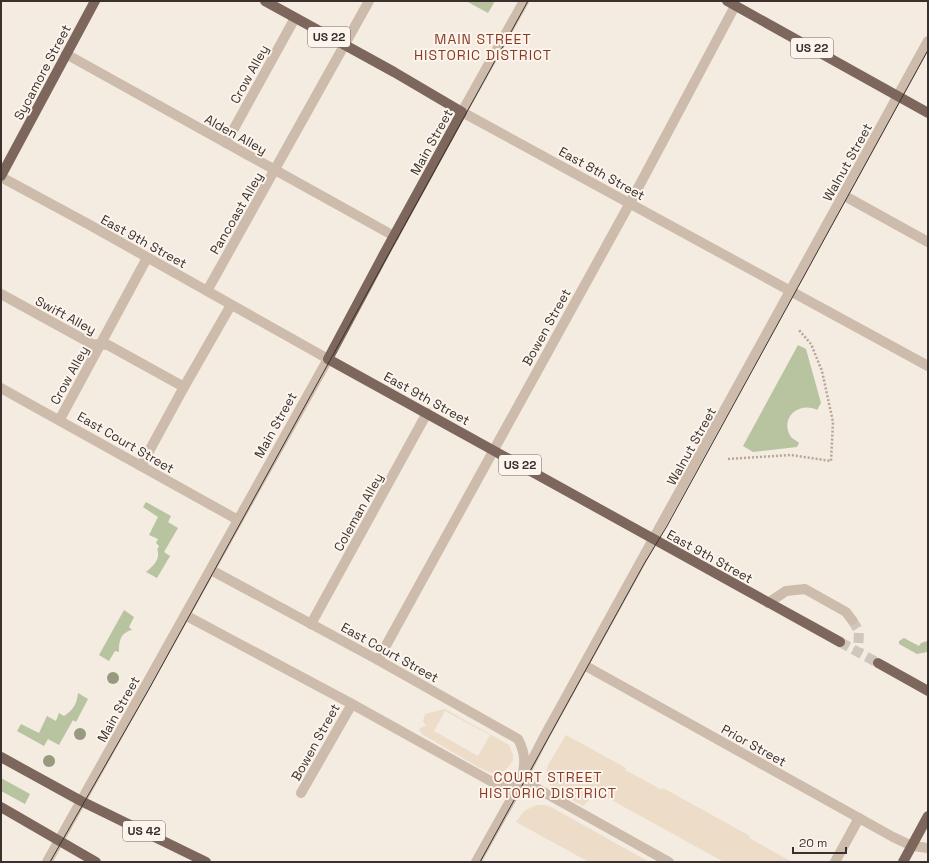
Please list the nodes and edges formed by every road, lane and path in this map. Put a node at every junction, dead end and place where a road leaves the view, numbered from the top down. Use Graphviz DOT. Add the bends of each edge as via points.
graph roads {
  1 [pos="95,1"];
  2 [pos="265,1"];
  3 [pos="370,1"];
  4 [pos="524,1"];
  5 [pos="731,3"];
  6 [pos="296,18"];
  7 [pos="928,42"];
  8 [pos="345,45"];
  9 [pos="66,54"];
  10 [pos="898,96"];
  11 [pos="462,112"];
  12 [pos="928,113"];
  13 [pos="226,143"];
  14 [pos="276,171"];
  15 [pos="1,177"];
  16 [pos="843,195"];
  17 [pos="630,203"];
  18 [pos="394,236"];
  19 [pos="928,242"];
  20 [pos="147,258"];
  21 [pos="207,291"];
  22 [pos="791,291"];
  23 [pos="1,294"];
  24 [pos="231,305"];
  25 [pos="799,330"];
  26 [pos="100,345"];
  27 [pos="328,359"];
  28 [pos="928,366"];
  29 [pos="184,387"];
  30 [pos="1,388"];
  31 [pos="427,414"];
  32 [pos="60,419"];
  33 [pos="493,450"];
  34 [pos="728,459"];
  35 [pos="141,466"];
  36 [pos="238,520"];
  37 [pos="653,540"];
  38 [pos="211,570"];
  39 [pos="768,603"];
  40 [pos="185,615"];
  41 [pos="852,620"];
  42 [pos="311,624"];
  43 [pos="840,642"];
  44 [pos="378,660"];
  45 [pos="878,663"];
  46 [pos="584,665"];
  47 [pos="928,691"];
  48 [pos="352,704"];
  49 [pos="1,757"];
  50 [pos="522,780"];
  51 [pos="301,793"];
  52 [pos="81,801"];
  53 [pos="1,806"];
  54 [pos="928,816"];
  55 [pos="859,818"];
  56 [pos="59,841"];
  57 [pos="912,846"];
  58 [pos="928,848"];
  59 [pos="48,862"];
  60 [pos="96,862"];
  61 [pos="206,862"];
  62 [pos="476,862"];
  63 [pos="670,862"];
  64 [pos="834,862"];
  65 [pos="903,862"];
  1 -- 9 [label="main road, Sycamore Street"];
  2 -- 6 [label="main road, East 8th Street / US 22"];
  3 -- 8 [label="street, Pancoast Alley"];
  4 -- 11 [label="street, Main Street"];
  5 -- 10 [label="main road, US 22"];
  5 -- 17 [label="street, Bowen Street"];
  6 -- 8 [label="main road, East 8th Street / US 22"];
  6 -- 13 [label="street, Crow Alley"];
  7 -- 10 [label="street, Walnut Street"];
  8 -- 11 [label="main road, East 8th Street / US 22"];
  8 -- 14 [label="street, Pancoast Alley"];
  9 -- 13 [label="street, Alden Alley"];
  9 -- 15 [label="main road, Sycamore Street"];
  10 -- 12 [label="main road, US 22"];
  10 -- 16 [label="street, Walnut Street"];
  11 -- 17 [label="street, East 8th Street"];
  11 -- 18 [label="main road, Main Street"];
  13 -- 14 [label="street, Alden Alley"];
  14 -- 18 [label="street, Alden Alley"];
  14 -- 21 [label="street, Pancoast Alley"];
  15 -- 20 [label="street, East 9th Street"];
  16 -- 19 [label="street"];
  16 -- 22 [label="street, Walnut Street"];
  17 -- 22 [label="street, East 8th Street"];
  17 -- 33 [label="street, Bowen Street"];
  18 -- 27 [label="main road, Main Street"];
  20 -- 21 [label="street, East 9th Street"];
  20 -- 26 [label="street, Crow Alley"];
  21 -- 24 [label="street, East 9th Street"];
  22 -- 28 [label="street, East 8th Street"];
  22 -- 37 [label="street, Walnut Street"];
  23 -- 26 [label="street, Swift Alley" via="92,344"];
  24 -- 27 [label="street, East 9th Street"];
  24 -- 29 [label="street"];
  25 -- 34 [label="path" via="811,344 822,371 833,422 831,461 791,455"];
  26 -- 29 [label="street, Swift Alley" via="108,345"];
  26 -- 32 [label="street, Crow Alley"];
  27 -- 31 [label="main road, East 9th Street / US 22"];
  27 -- 36 [label="street, Main Street"];
  29 -- 35 [label="street"];
  30 -- 32 [label="street, East Court Street"];
  31 -- 33 [label="main road, East 9th Street / US 22"];
  31 -- 42 [label="street, Coleman Alley"];
  32 -- 35 [label="street, East Court Street"];
  33 -- 37 [label="main road, East 9th Street / US 22"];
  33 -- 44 [label="street, Bowen Street"];
  35 -- 36 [label="street, East Court Street"];
  36 -- 38 [label="street, Main Street"];
  37 -- 39 [label="main road, East 9th Street / US 22"];
  37 -- 46 [label="street, Walnut Street"];
  38 -- 40 [label="street, Main Street"];
  38 -- 42 [label="street, East Court Street"];
  39 -- 41 [label="street" via="786,591 805,589 846,612"];
  39 -- 43 [label="main road, East 9th Street / US 22"];
  40 -- 48 [label="street"];
  40 -- 52 [label="street, Main Street"];
  42 -- 44 [label="street, East Court Street"];
  44 -- 50 [label="street, East Court Street" via="518,739 523,748 525,763"];
  45 -- 47 [label="main road"];
  46 -- 50 [label="street, Walnut Street"];
  46 -- 55 [label="street, Prior Street"];
  48 -- 50 [label="street" via="494,783 513,785"];
  48 -- 51 [label="street, Bowen Street"];
  49 -- 52 [label="main road, US 42"];
  50 -- 62 [label="street, Walnut Street"];
  50 -- 63 [label="street"];
  52 -- 56 [label="street, Main Street"];
  52 -- 61 [label="main road, US 42"];
  53 -- 56 [label="main road"];
  54 -- 57 [label="main road"];
  55 -- 57 [label="street, Prior Street"];
  55 -- 64 [label="street"];
  56 -- 59 [label="street, Main Street"];
  56 -- 60 [label="main road"];
  57 -- 58 [label="street, Prior Street"];
  57 -- 65 [label="main road"];
}
